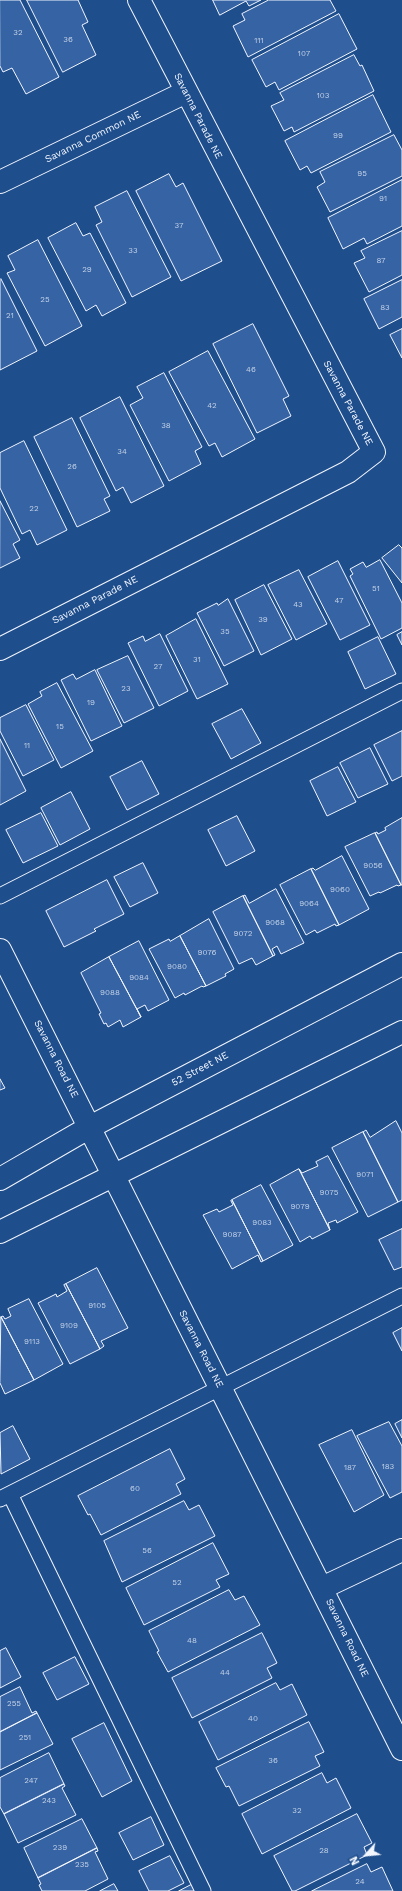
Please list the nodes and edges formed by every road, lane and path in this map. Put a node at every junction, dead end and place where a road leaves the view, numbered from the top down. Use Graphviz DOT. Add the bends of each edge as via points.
graph roads {
  1 [pos="139,0"];
  2 [pos="186,92"];
  3 [pos="0,182"];
  4 [pos="0,649"];
  5 [pos="402,691"];
  6 [pos="0,896"];
  7 [pos="0,950"];
  8 [pos="402,964"];
  9 [pos="402,1032"];
  10 [pos="90,1127"];
  11 [pos="114,1176"];
  12 [pos="0,1179"];
  13 [pos="0,1232"];
  14 [pos="402,1296"];
  15 [pos="221,1388"];
  16 [pos="5,1497"];
  17 [pos="402,1550"];
  18 [pos="322,1588"];
  19 [pos="402,1748"];
  20 [pos="203,1891"];
  1 -- 2 [label="street, Savanna Parade NE"];
  2 -- 3 [label="street, Savanna Common NE"];
  2 -- 4 [label="street, Savanna Parade NE" via="374,452 348,472"];
  5 -- 6 [label="lane"];
  7 -- 10 [label="street, Savanna Road NE"];
  8 -- 10 [label="street, 52 Street NE"];
  9 -- 11 [label="street"];
  10 -- 11 [label="street, Savanna Road NE"];
  10 -- 12 [label="street, 52 Street NE"];
  11 -- 13 [label="street"];
  11 -- 15 [label="street, Savanna Road NE"];
  14 -- 15 [label="lane"];
  15 -- 16 [label="lane"];
  15 -- 18 [label="street, Savanna Road NE"];
  16 -- 20 [label="lane"];
  17 -- 18 [label="street"];
  18 -- 19 [label="street, Savanna Road NE"];
}
